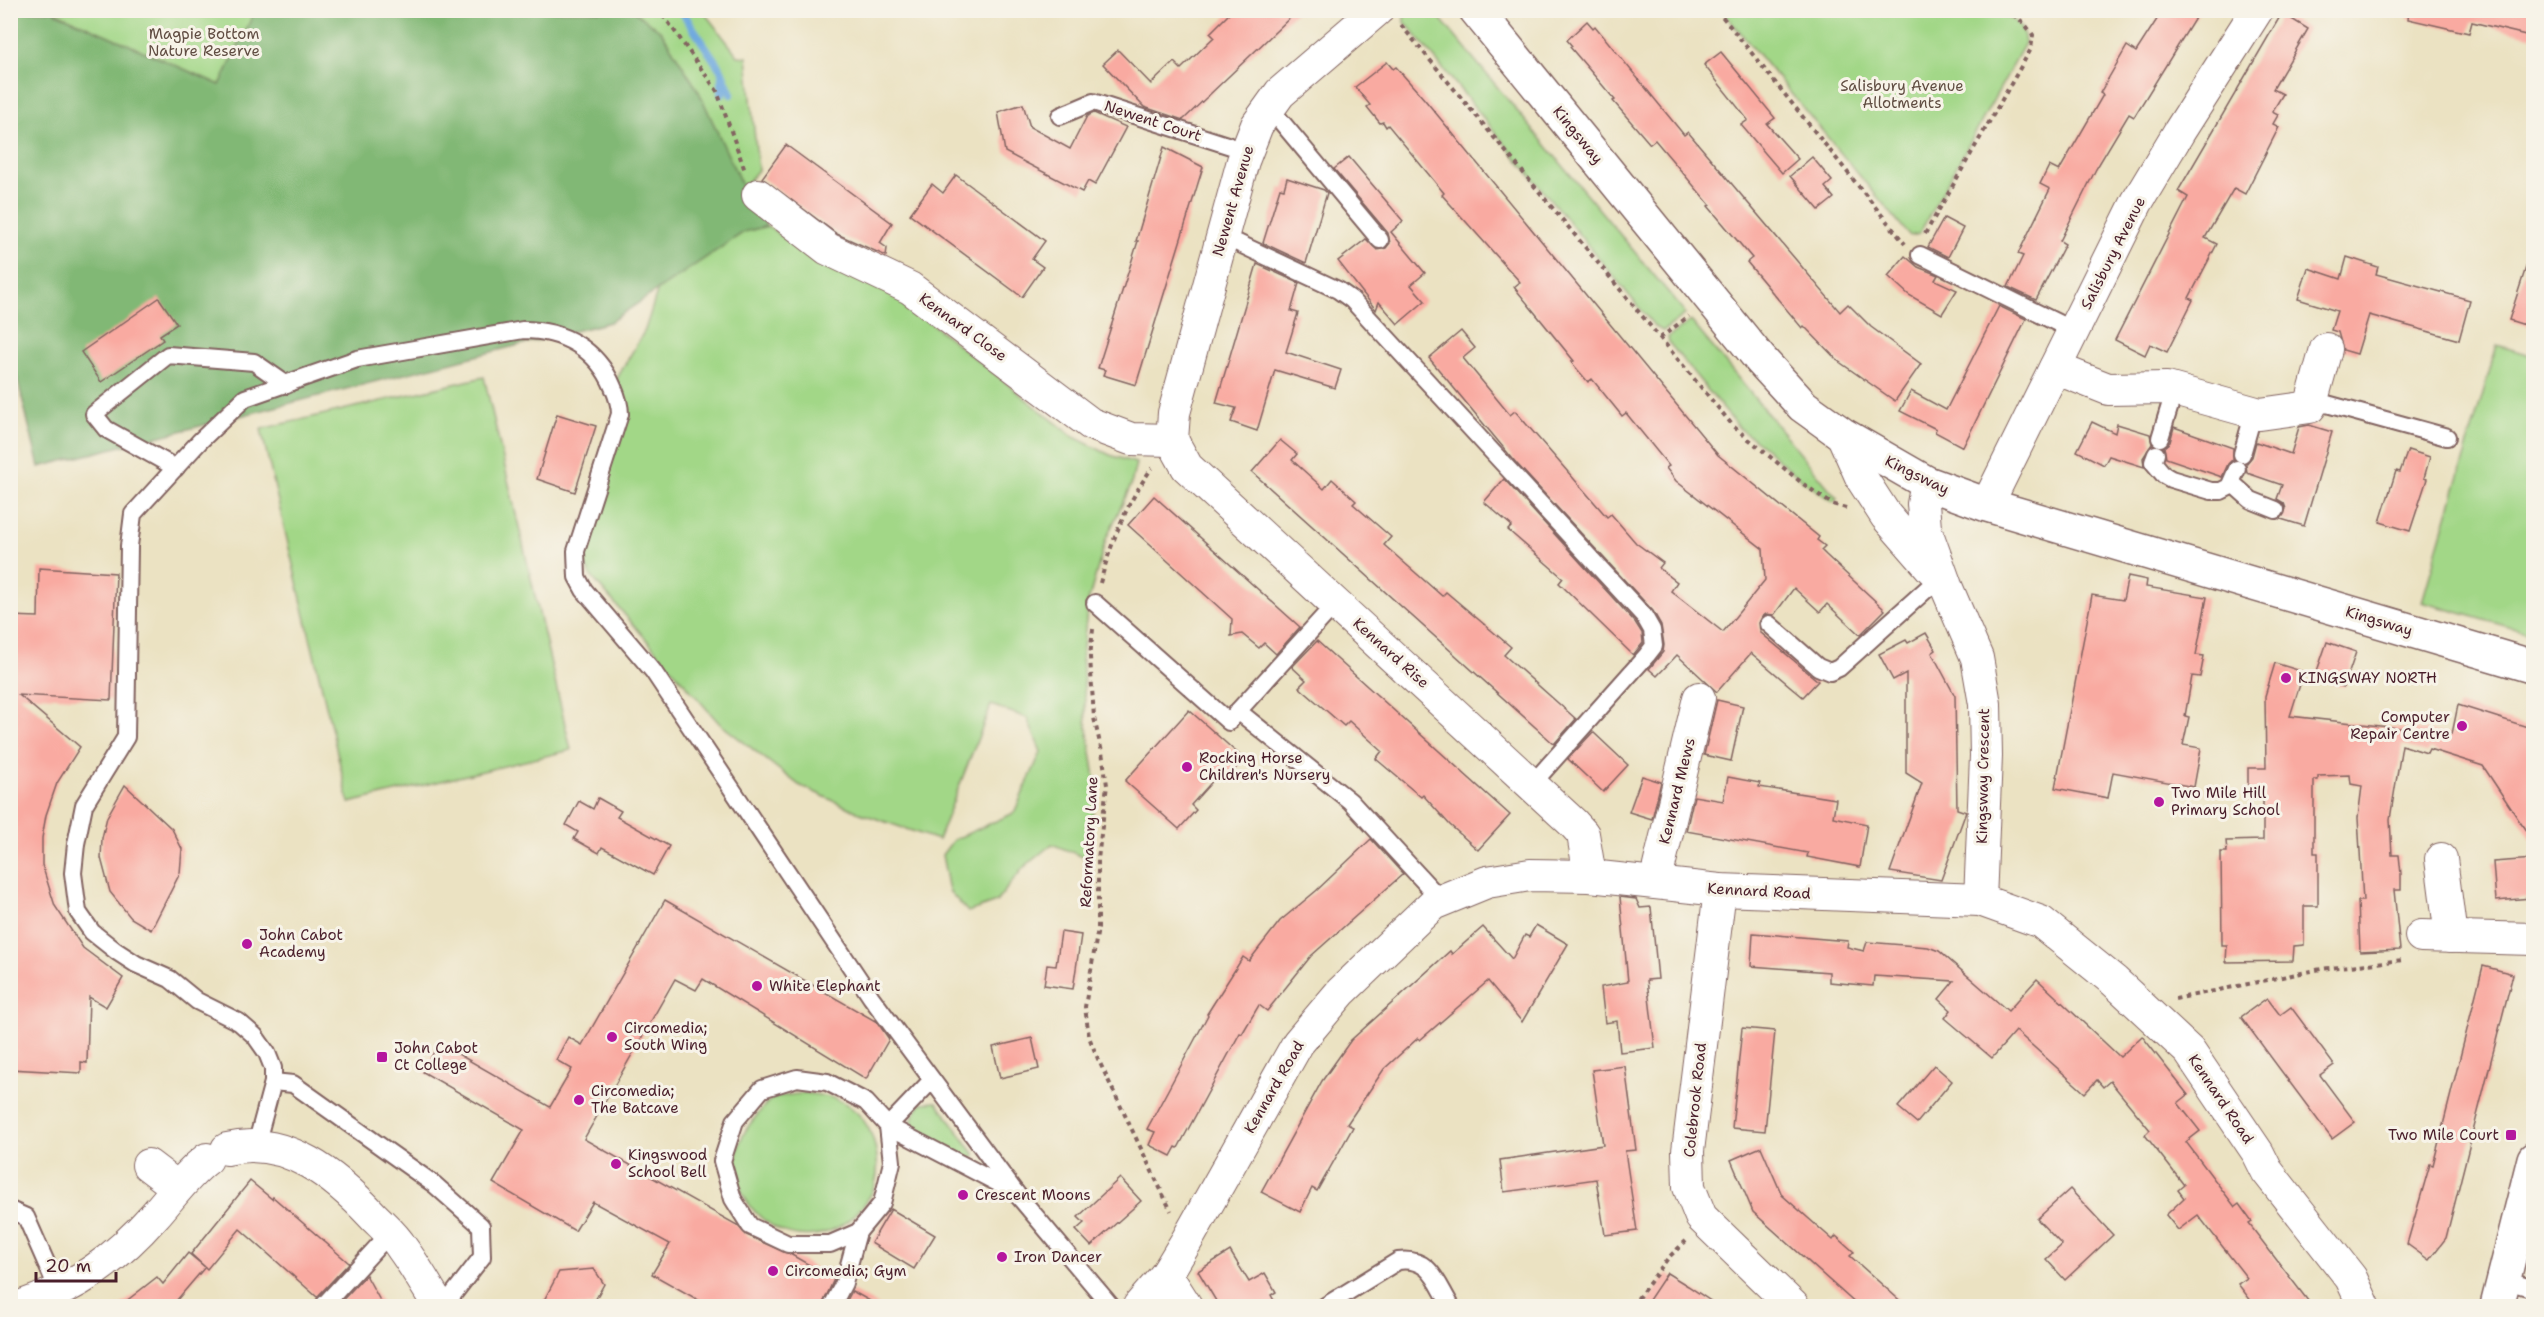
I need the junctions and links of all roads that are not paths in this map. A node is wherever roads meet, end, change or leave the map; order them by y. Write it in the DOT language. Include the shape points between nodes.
graph roads {
  1 [pos="1476,10"];
  2 [pos="2257,10"];
  3 [pos="1387,15"];
  4 [pos="1269,107"];
  5 [pos="1060,116"];
  6 [pos="1246,151"];
  7 [pos="758,195"];
  8 [pos="1223,236"];
  9 [pos="1380,240"];
  10 [pos="1920,255"];
  11 [pos="2074,331"];
  12 [pos="2326,349"];
  13 [pos="2055,368"];
  14 [pos="287,385"];
  15 [pos="2175,389"];
  16 [pos="2310,407"];
  17 [pos="2254,412"];
  18 [pos="1842,434"];
  19 [pos="2447,437"];
  20 [pos="1172,440"];
  21 [pos="176,468"];
  22 [pos="2237,468"];
  23 [pos="1927,483"];
  24 [pos="1987,505"];
  25 [pos="2276,510"];
  26 [pos="1942,582"];
  27 [pos="1095,603"];
  28 [pos="1336,603"];
  29 [pos="1769,624"];
  30 [pos="2534,667"];
  31 [pos="1699,698"];
  32 [pos="1238,711"];
  33 [pos="1533,783"];
  34 [pos="2441,859"];
  35 [pos="1590,876"];
  36 [pos="1655,883"];
  37 [pos="1720,890"];
  38 [pos="1441,900"];
  39 [pos="1980,900"];
  40 [pos="2534,939"];
  41 [pos="932,1080"];
  42 [pos="273,1082"];
  43 [pos="888,1126"];
  44 [pos="263,1147"];
  45 [pos="2534,1159"];
  46 [pos="148,1165"];
  47 [pos="177,1187"];
  48 [pos="1015,1192"];
  49 [pos="2528,1205"];
  50 [pos="10,1210"];
  51 [pos="858,1232"];
  52 [pos="390,1233"];
  53 [pos="1166,1275"];
  54 [pos="59,1292"];
  55 [pos="2511,1292"];
  56 [pos="22,1306"];
  57 [pos="323,1306"];
  58 [pos="441,1306"];
  59 [pos="832,1306"];
  60 [pos="1111,1306"];
  61 [pos="1139,1306"];
  62 [pos="1186,1306"];
  63 [pos="1325,1306"];
  64 [pos="1451,1306"];
  65 [pos="1794,1306"];
  66 [pos="2364,1306"];
  1 -- 18 [label="street, Kingsway" via="1760,359 1803,406"];
  2 -- 11 [label="street, Salisbury Avenue" via="2137,202"];
  3 -- 4 [label="street, Newent Avenue" via="1280,93"];
  4 -- 6 [label="street, Newent Avenue"];
  4 -- 9 [label="lane"];
  5 -- 6 [label="lane, Newent Court" via="1093,102"];
  6 -- 8 [label="street, Newent Avenue"];
  7 -- 20 [label="street, Kennard Close" via="828,249 910,288 1091,424 1131,439"];
  8 -- 20 [label="street, Newent Avenue" via="1174,413"];
  8 -- 33 [label="lane" via="1352,300 1644,616 1652,630 1654,646"];
  10 -- 11 [label="lane"];
  11 -- 13 [label="street, Salisbury Avenue"];
  12 -- 16 [label="street"];
  13 -- 15 [label="street" via="2108,389"];
  13 -- 24 [label="street, Salisbury Avenue"];
  14 -- 21 [label="lane" via="245,398"];
  14 -- 21 [label="lane" via="254,362 168,356 94,414 106,429"];
  14 -- 41 [label="lane" via="357,359 523,330 554,333 590,353 610,380 620,414 576,551 577,577 653,671 871,998"];
  15 -- 17 [label="street"];
  15 -- 22 [label="lane" via="2153,462 2171,479 2211,491 2221,491"];
  16 -- 17 [label="street"];
  16 -- 19 [label="lane" via="2327,405"];
  17 -- 22 [label="lane"];
  18 -- 23 [label="street, Kingsway"];
  18 -- 26 [label="street, Kingsway Crescent" via="1862,479 1886,516"];
  20 -- 28 [label="street, Kennard Rise" via="1187,467"];
  21 -- 42 [label="lane" via="133,514 126,737 84,805 76,843 75,894 78,912 93,932 116,951 170,979 197,1001 239,1022 255,1036 273,1068"];
  22 -- 25 [label="lane" via="2251,500"];
  23 -- 24 [label="street, Kingsway"];
  23 -- 26 [label="street, Kingsway Crescent" via="1923,504 1925,528"];
  24 -- 30 [label="street, Kingsway"];
  26 -- 29 [label="lane" via="1830,672 1818,667"];
  26 -- 39 [label="street, Kingsway Crescent" via="1977,658 1985,704"];
  27 -- 32 [label="lane" via="1229,722"];
  28 -- 32 [label="lane"];
  28 -- 33 [label="street, Kennard Rise"];
  31 -- 36 [label="street, Kennard Mews"];
  32 -- 38 [label="lane" via="1350,801"];
  33 -- 35 [label="street, Kennard Rise" via="1583,834"];
  34 -- 40 [label="street" via="2429,944"];
  35 -- 36 [label="street, Kennard Road"];
  35 -- 38 [label="street, Kennard Road" via="1530,875 1487,882"];
  36 -- 37 [label="street, Kennard Road"];
  37 -- 39 [label="street, Kennard Road"];
  37 -- 65 [label="street, Colebrook Road" via="1688,1151 1689,1187 1701,1217"];
  38 -- 53 [label="street, Kennard Road" via="1432,904 1341,992 1298,1043"];
  39 -- 66 [label="street, Kennard Road" via="2041,922 2114,981 2189,1051 2267,1171 2351,1278"];
  41 -- 43 [label="lane"];
  41 -- 48 [label="lane"];
  42 -- 44 [label="lane" via="258,1134"];
  42 -- 58 [label="lane" via="301,1089 435,1185 481,1226 482,1257"];
  43 -- 48 [label="lane"];
  43 -- 51 [label="lane" via="892,1162 882,1203"];
  43 -- 51 [label="lane" via="867,1102 827,1082 796,1078 762,1089 735,1121 722,1161 733,1199 750,1226 788,1244 830,1244"];
  44 -- 47 [label="street" via="243,1145 217,1154 190,1172"];
  44 -- 52 [label="street" via="310,1162 350,1190"];
  45 -- 49 [label="street"];
  46 -- 47 [label="street"];
  47 -- 54 [label="street" via="122,1251"];
  48 -- 60 [label="lane"];
  49 -- 55 [label="street"];
  50 -- 54 [label="lane" via="26,1217"];
  51 -- 59 [label="lane" via="844,1282"];
  52 -- 57 [label="lane"];
  52 -- 58 [label="street"];
  53 -- 61 [label="street, Kennard Road"];
  53 -- 62 [label="street"];
  54 -- 56 [label="street"];
  63 -- 64 [label="lane" via="1398,1261 1410,1259 1425,1265"];
}
